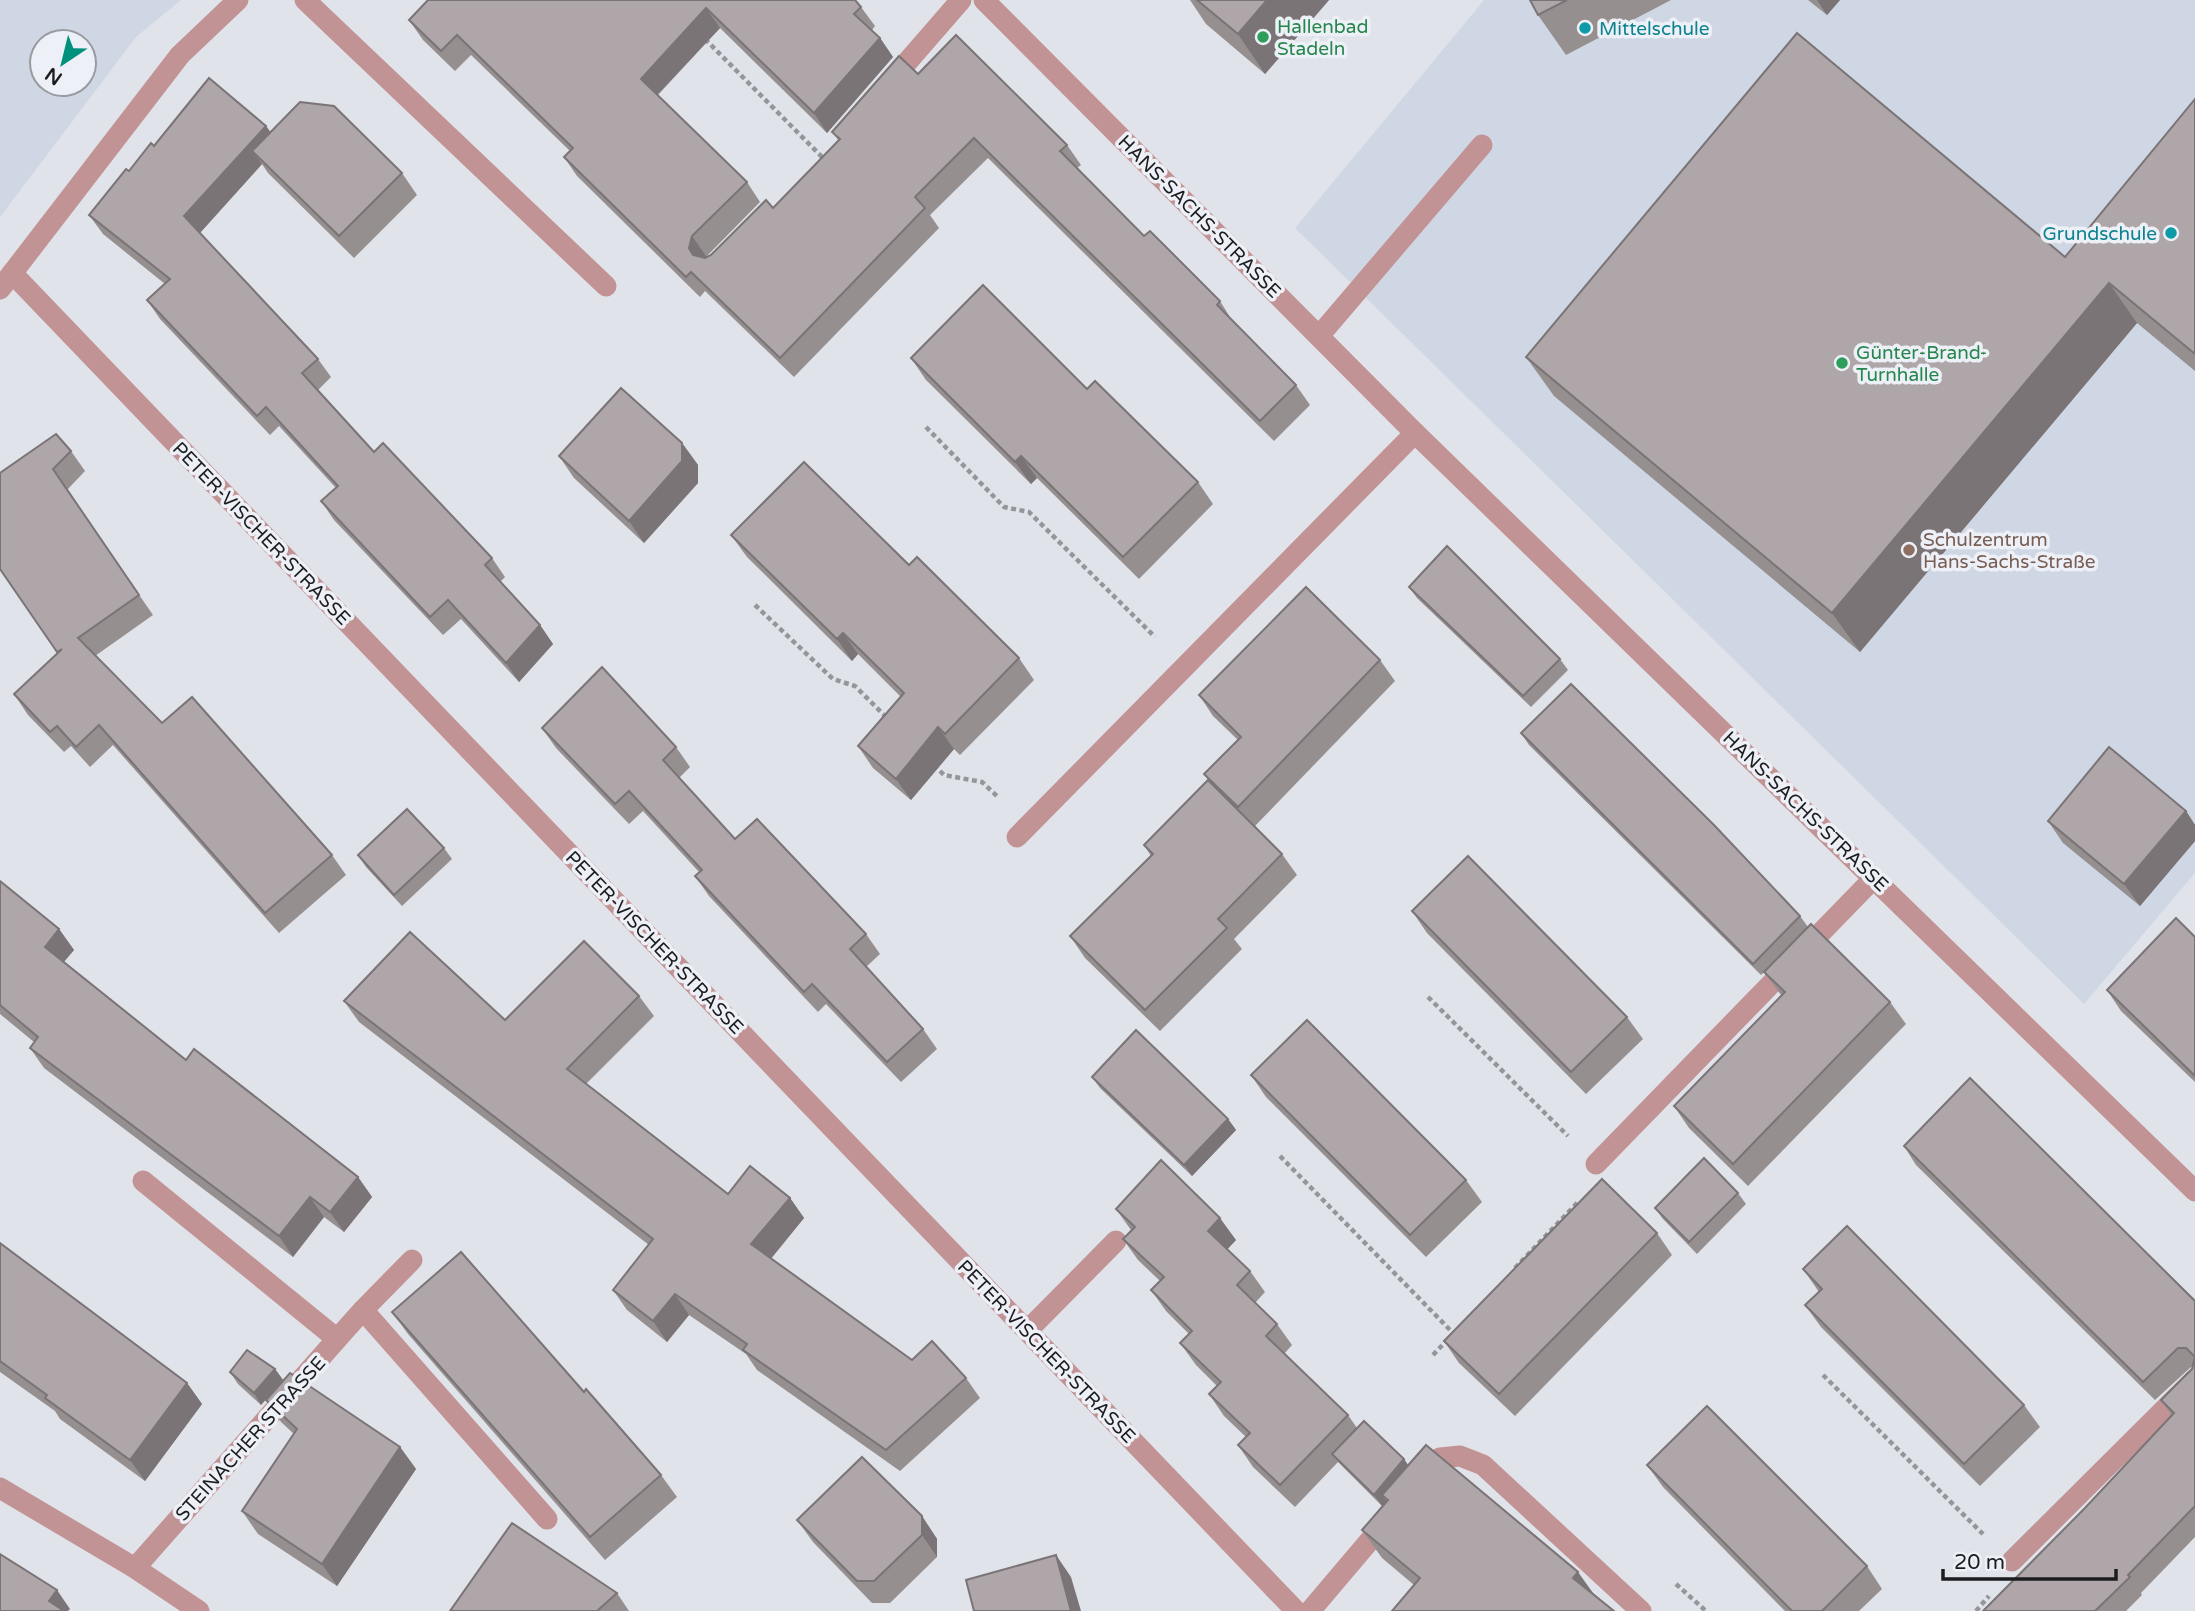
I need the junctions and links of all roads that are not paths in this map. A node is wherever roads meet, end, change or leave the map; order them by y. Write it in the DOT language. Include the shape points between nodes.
graph roads {
  1 [pos="238,0"];
  2 [pos="305,0"];
  3 [pos="961,0"];
  4 [pos="984,0"];
  5 [pos="875,99"];
  6 [pos="1482,145"];
  7 [pos="6,281"];
  8 [pos="607,286"];
  9 [pos="1319,336"];
  10 [pos="1415,433"];
  11 [pos="1022,831"];
  12 [pos="1874,878"];
  13 [pos="1596,1164"];
  14 [pos="143,1181"];
  15 [pos="2195,1191"];
  16 [pos="1116,1241"];
  17 [pos="412,1260"];
  18 [pos="363,1310"];
  19 [pos="1028,1330"];
  20 [pos="337,1339"];
  21 [pos="2195,1379"];
  22 [pos="0,1488"];
  23 [pos="547,1519"];
  24 [pos="2012,1561"];
  25 [pos="135,1568"];
  26 [pos="199,1611"];
  27 [pos="1296,1611"];
  28 [pos="1310,1611"];
  29 [pos="1641,1611"];
  1 -- 7 [label="street" via="180,55"];
  2 -- 8 [label="street"];
  3 -- 5 [label="street"];
  4 -- 9 [label="street, HANS-SACHS-STRASSE"];
  6 -- 9 [label="street"];
  7 -- 19 [label="street, PETER-VISCHER-STRASSE"];
  9 -- 10 [label="street, HANS-SACHS-STRASSE"];
  10 -- 11 [label="street"];
  10 -- 12 [label="street, HANS-SACHS-STRASSE"];
  12 -- 13 [label="street"];
  12 -- 15 [label="street, HANS-SACHS-STRASSE"];
  14 -- 20 [label="street, STEINACHER STRASSE"];
  16 -- 19 [label="street"];
  17 -- 18 [label="street"];
  18 -- 20 [label="street"];
  18 -- 23 [label="street"];
  19 -- 27 [label="street, PETER-VISCHER-STRASSE"];
  20 -- 25 [label="street, STEINACHER STRASSE"];
  21 -- 24 [label="street"];
  22 -- 25 [label="street"];
  25 -- 26 [label="street"];
  28 -- 29 [label="street" via="1440,1458 1460,1456 1483,1465"];
}
